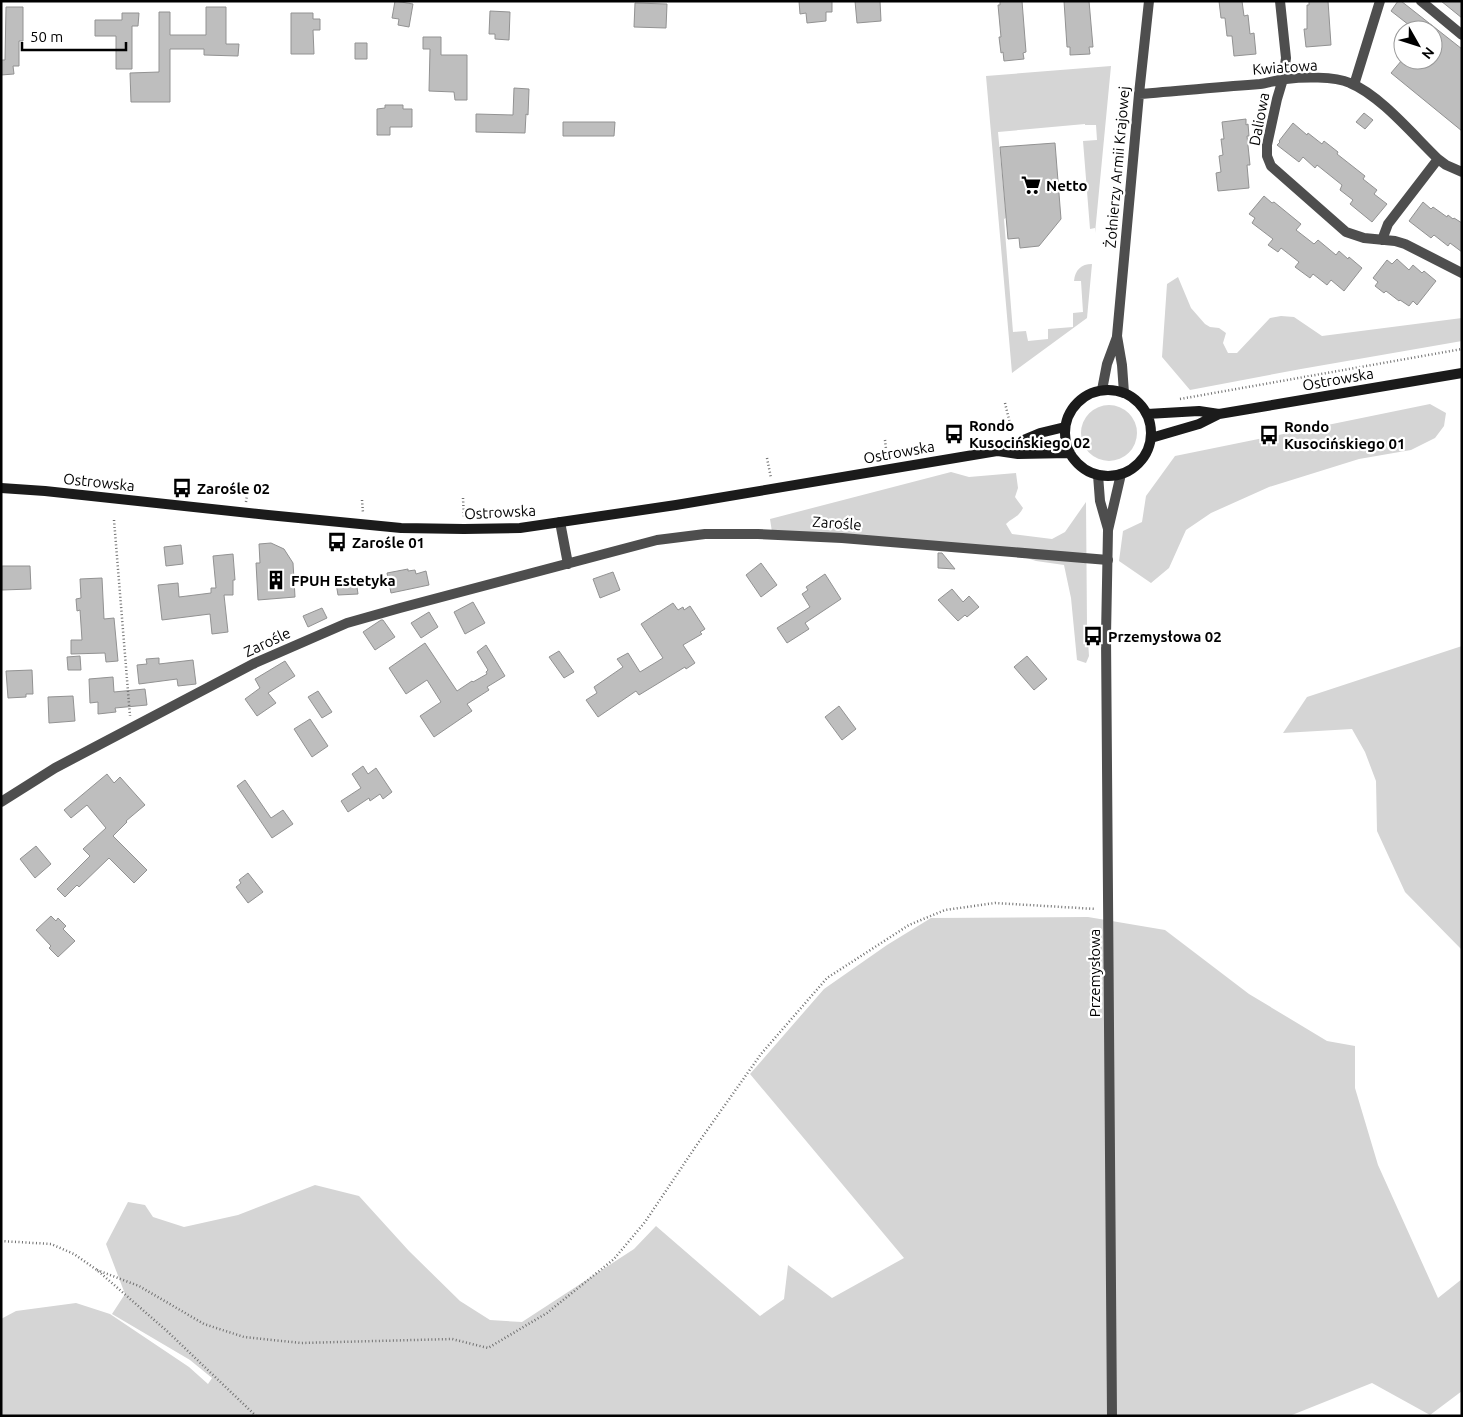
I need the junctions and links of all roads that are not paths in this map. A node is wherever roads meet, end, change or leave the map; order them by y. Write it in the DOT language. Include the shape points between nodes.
graph roads {
  1 [pos="1149,1"];
  2 [pos="1280,1"];
  3 [pos="1380,1"];
  4 [pos="1421,1"];
  5 [pos="1462,35"];
  6 [pos="1283,79"];
  7 [pos="1354,85"];
  8 [pos="1138,94"];
  9 [pos="1438,159"];
  10 [pos="1462,172"];
  11 [pos="1382,240"];
  12 [pos="1462,272"];
  13 [pos="1117,336"];
  14 [pos="1462,373"];
  15 [pos="1102,390"];
  16 [pos="1124,393"];
  17 [pos="1147,414"];
  18 [pos="1219,414"];
  19 [pos="1065,427"];
  20 [pos="1151,438"];
  21 [pos="996,451"];
  22 [pos="1070,453"];
  23 [pos="1121,474"];
  24 [pos="1098,475"];
  25 [pos="1,488"];
  26 [pos="560,522"];
  27 [pos="1108,530"];
  28 [pos="1108,560"];
  29 [pos="568,564"];
  30 [pos="1,802"];
  31 [pos="1112,1416"];
  1 -- 8 [label="street, Żołnierzy Armii Krajowej"];
  2 -- 6 [label="street, Daliowa" via="1286,58"];
  3 -- 7 [label="street"];
  4 -- 5 [label="street"];
  6 -- 7 [label="street, Kwiatowa" via="1339,80"];
  6 -- 8 [label="street, Kwiatowa" via="1263,84"];
  6 -- 11 [label="street, Daliowa" via="1267,144 1271,166 1346,232"];
  7 -- 9 [label="street, Kwiatowa" via="1381,104"];
  8 -- 13 [label="street, Żołnierzy Armii Krajowej"];
  9 -- 10 [label="street, Kwiatowa"];
  9 -- 11 [label="street" via="1388,224"];
  11 -- 12 [label="street, Daliowa" via="1405,244"];
  13 -- 15 [label="street, Żołnierzy Armii Krajowej"];
  13 -- 16 [label="street, Żołnierzy Armii Krajowej"];
  14 -- 18 [label="main road, Ostrowska"];
  15 -- 16 [label="main road"];
  15 -- 19 [label="main road" via="1078,402"];
  16 -- 17 [label="main road" via="1134,398"];
  17 -- 18 [label="main road, Ostrowska" via="1199,411"];
  17 -- 20 [label="main road"];
  18 -- 20 [label="main road, Ostrowska" via="1199,424"];
  19 -- 21 [label="main road, Ostrowska"];
  19 -- 22 [label="main road"];
  20 -- 23 [label="main road" via="1146,454"];
  21 -- 22 [label="main road, Ostrowska"];
  21 -- 26 [label="main road, Ostrowska"];
  22 -- 24 [label="main road" via="1081,467"];
  23 -- 24 [label="main road"];
  23 -- 27 [label="street, Przemysłowa"];
  24 -- 27 [label="street, Przemysłowa" via="1100,501"];
  25 -- 26 [label="main road, Ostrowska" via="401,528 520,528"];
  26 -- 29 [label="street"];
  27 -- 28 [label="street, Przemysłowa"];
  28 -- 29 [label="street, Zarośle" via="842,538 705,534 657,540"];
  28 -- 31 [label="street, Przemysłowa"];
  29 -- 30 [label="street, Zarośle" via="347,624 255,663 55,768"];
}
